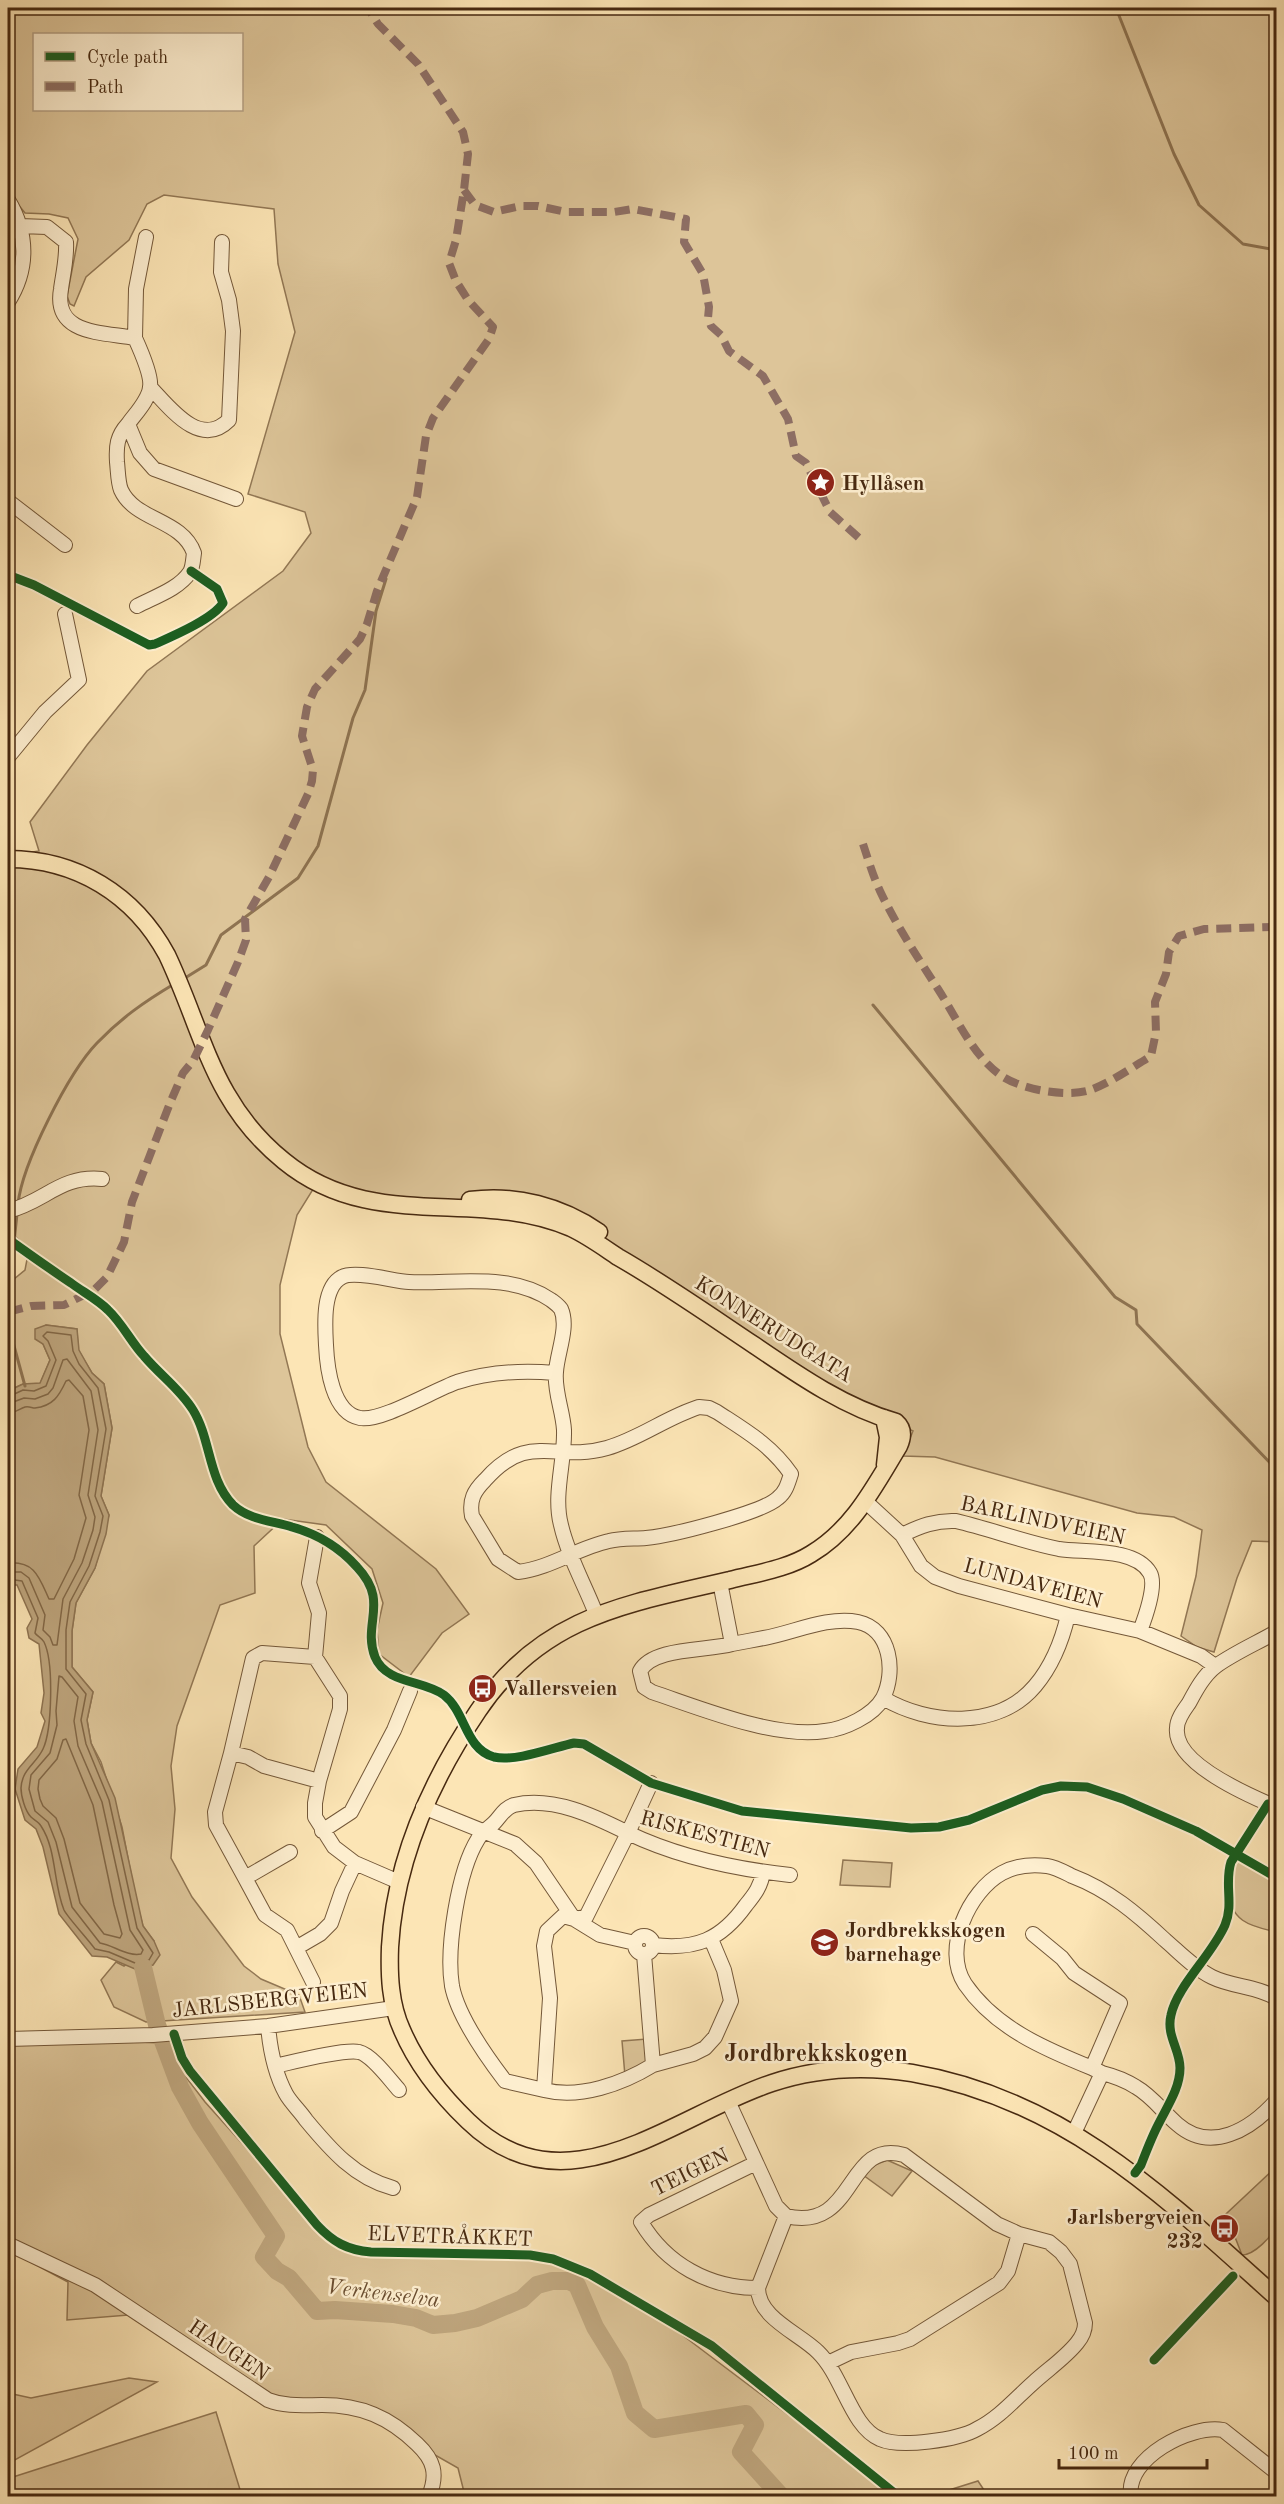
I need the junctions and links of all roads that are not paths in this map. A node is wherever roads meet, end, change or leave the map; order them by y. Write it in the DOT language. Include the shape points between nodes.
graph roads {
  1 [pos="8,200"];
  2 [pos="20,226"];
  3 [pos="146,237"];
  4 [pos="222,242"];
  5 [pos="8,302"];
  6 [pos="135,338"];
  7 [pos="150,387"];
  8 [pos="128,424"];
  9 [pos="236,499"];
  10 [pos="8,501"];
  11 [pos="65,545"];
  12 [pos="137,606"];
  13 [pos="65,614"];
  14 [pos="8,757"];
  15 [pos="8,859"];
  16 [pos="102,1179"];
  17 [pos="8,1211"];
  18 [pos="555,1373"];
  19 [pos="563,1452"];
  20 [pos="866,1502"];
  21 [pos="902,1535"];
  22 [pos="317,1537"];
  23 [pos="572,1555"];
  24 [pos="720,1582"];
  25 [pos="596,1614"];
  26 [pos="1068,1616"];
  27 [pos="1140,1631"];
  28 [pos="1276,1632"];
  29 [pos="732,1644"];
  30 [pos="315,1657"];
  31 [pos="1215,1666"];
  32 [pos="410,1691"];
  33 [pos="883,1698"];
  34 [pos="231,1753"];
  35 [pos="319,1781"];
  36 [pos="651,1783"];
  37 [pos="423,1807"];
  38 [pos="1276,1807"];
  39 [pos="322,1831"];
  40 [pos="484,1831"];
  41 [pos="628,1833"];
  42 [pos="290,1852"];
  43 [pos="355,1863"];
  44 [pos="764,1872"];
  45 [pos="790,1875"];
  46 [pos="245,1878"];
  47 [pos="399,1882"];
  48 [pos="574,1919"];
  49 [pos="1033,1934"];
  50 [pos="711,1939"];
  51 [pos="296,1948"];
  52 [pos="649,1950"];
  53 [pos="313,1983"];
  54 [pos="1276,1998"];
  55 [pos="394,2008"];
  56 [pos="268,2026"];
  57 [pos="8,2039"];
  58 [pos="653,2065"];
  59 [pos="276,2066"];
  60 [pos="1097,2071"];
  61 [pos="399,2090"];
  62 [pos="544,2090"];
  63 [pos="728,2101"];
  64 [pos="1276,2101"];
  65 [pos="1074,2133"];
  66 [pos="756,2163"];
  67 [pos="393,2188"];
  68 [pos="786,2216"];
  69 [pos="1018,2234"];
  70 [pos="8,2244"];
  71 [pos="758,2288"];
  72 [pos="1276,2297"];
  73 [pos="828,2363"];
  74 [pos="1276,2472"];
  75 [pos="429,2496"];
  76 [pos="1131,2496"];
  1 -- 2 [label="street"];
  2 -- 5 [label="street" via="24,259"];
  2 -- 6 [label="street" via="47,227 66,242 59,301 69,322 79,328"];
  3 -- 6 [label="street" via="135,299"];
  4 -- 7 [label="street" via="221,272 233,331 229,420 220,429 195,428"];
  6 -- 7 [label="street"];
  7 -- 8 [label="street"];
  8 -- 9 [label="street" via="140,453 154,469"];
  8 -- 12 [label="street" via="119,434 121,490 130,503 184,536 194,553 186,577"];
  10 -- 11 [label="street"];
  13 -- 14 [label="street" via="79,680 45,712"];
  15 -- 20 [label="main road, KONNERUDGATA" via="58,865 102,884 150,928 172,967 224,1092 269,1149 300,1173 351,1196 385,1204 516,1212 585,1235 806,1380 884,1418 888,1437 884,1469"];
  16 -- 17 [label="street" via="69,1182"];
  18 -- 18 [label="street" via="526,1370 483,1376 438,1389 375,1417 359,1418 342,1407 330,1378 326,1322 330,1293 341,1277 351,1275 412,1282 490,1281 533,1290 558,1305 562,1312"];
  18 -- 19 [label="street" via="563,1417"];
  19 -- 23 [label="street" via="561,1524"];
  19 -- 23 [label="street" via="538,1450 512,1457 478,1487 470,1508 491,1549 510,1569 535,1570"];
  19 -- 23 [label="street" via="588,1453 610,1448 699,1407 709,1408 768,1447 791,1474 785,1491 766,1506 664,1534 609,1541"];
  20 -- 21 [label="street, LUNDAVEIEN"];
  20 -- 24 [label="main road" via="834,1538 813,1554 778,1568"];
  21 -- 26 [label="street, LUNDAVEIEN" via="921,1566 935,1577"];
  21 -- 27 [label="street, BARLINDVEIEN" via="927,1524 956,1521 1060,1549 1095,1550 1143,1564 1151,1574 1152,1586"];
  22 -- 30 [label="street" via="309,1583 319,1613"];
  23 -- 25 [label="street"];
  24 -- 25 [label="main road"];
  24 -- 29 [label="street"];
  25 -- 37 [label="main road" via="542,1645 500,1682 464,1733"];
  26 -- 27 [label="street, LUNDAVEIEN"];
  26 -- 33 [label="street" via="1049,1667 1035,1686 1009,1707 984,1716 952,1719 915,1712"];
  27 -- 31 [label="street, LUNDAVEIEN" via="1202,1656"];
  28 -- 31 [label="street"];
  29 -- 33 [label="street" via="838,1621 860,1622 880,1637 887,1648 890,1675"];
  29 -- 33 [label="street" via="650,1659 644,1663 640,1679 652,1692 710,1713 799,1733 843,1726 865,1715"];
  30 -- 34 [label="street" via="262,1653 253,1658"];
  30 -- 35 [label="street" via="340,1696 340,1709"];
  31 -- 38 [label="street" via="1179,1719 1178,1739 1196,1763"];
  32 -- 39 [label="street" via="351,1812"];
  34 -- 35 [label="street"];
  34 -- 46 [label="street" via="215,1812 216,1825"];
  35 -- 39 [label="street" via="315,1817"];
  36 -- 41 [label="street"];
  37 -- 40 [label="street"];
  37 -- 47 [label="main road"];
  39 -- 43 [label="street" via="334,1847"];
  40 -- 41 [label="street" via="508,1808 541,1804 584,1813"];
  40 -- 48 [label="street" via="524,1851"];
  40 -- 62 [label="street" via="458,1898 451,1954 452,1985 466,2021 505,2081"];
  41 -- 44 [label="street, RISKESTIEN" via="689,1856"];
  41 -- 48 [label="street, RISKESTIEN" via="586,1917"];
  42 -- 46 [label="street"];
  43 -- 47 [label="street"];
  43 -- 51 [label="street" via="331,1923"];
  44 -- 45 [label="street, RISKESTIEN"];
  44 -- 50 [label="street" via="761,1887 741,1913"];
  46 -- 51 [label="street" via="265,1916 287,1930"];
  47 -- 55 [label="main road" via="390,1962"];
  48 -- 52 [label="street" via="600,1935 635,1943 644,1936 651,1939"];
  48 -- 62 [label="street, RISKESTIEN" via="558,1918 547,1931 544,1946 550,1998"];
  49 -- 60 [label="street" via="1074,1973 1120,2003"];
  50 -- 52 [label="street"];
  50 -- 58 [label="street" via="731,2001 716,2037 693,2054"];
  51 -- 53 [label="street"];
  52 -- 58 [label="street"];
  54 -- 60 [label="street" via="1266,1991 1212,1977 1113,1896 1088,1881 1048,1866 1016,1867 1002,1873 976,1896 963,1925 957,1956 964,1982 1017,2033"];
  55 -- 56 [label="street, JARLSBERGVEIEN"];
  55 -- 63 [label="main road, JARLSBERGVEIEN" via="418,2062 453,2106 484,2135 531,2157 564,2162 596,2158"];
  56 -- 57 [label="street, JARLSBERGVEIEN" via="153,2035"];
  56 -- 59 [label="street"];
  58 -- 62 [label="street" via="608,2086 563,2094"];
  59 -- 61 [label="street" via="359,2052 375,2063"];
  59 -- 67 [label="street" via="286,2095 323,2141 375,2183"];
  60 -- 64 [label="street" via="1137,2087 1181,2127 1207,2138 1230,2136 1245,2128"];
  60 -- 65 [label="street"];
  63 -- 65 [label="main road, JARLSBERGVEIEN" via="798,2076 833,2070 881,2069 964,2085 1009,2101"];
  63 -- 66 [label="street"];
  65 -- 72 [label="main road, JARLSBERGVEIEN" via="1135,2174"];
  66 -- 68 [label="street" via="776,2206"];
  66 -- 71 [label="street, TEIGEN" via="641,2222 661,2250 686,2268 734,2288"];
  68 -- 69 [label="street" via="811,2219 826,2214 870,2161 893,2152 904,2155 997,2224"];
  68 -- 71 [label="street"];
  69 -- 73 [label="street" via="1008,2271 982,2295 910,2339 851,2352"];
  69 -- 73 [label="street" via="1049,2242 1070,2264 1085,2329 1075,2346 997,2418 975,2431 915,2444 879,2439 858,2421"];
  70 -- 75 [label="street, HAUGEN" via="95,2285 268,2400 287,2405 349,2406 387,2420 429,2456 435,2475"];
  71 -- 73 [label="street" via="764,2309"];
  74 -- 76 [label="street" via="1223,2430 1212,2428 1197,2431 1151,2454 1132,2477"];
}
